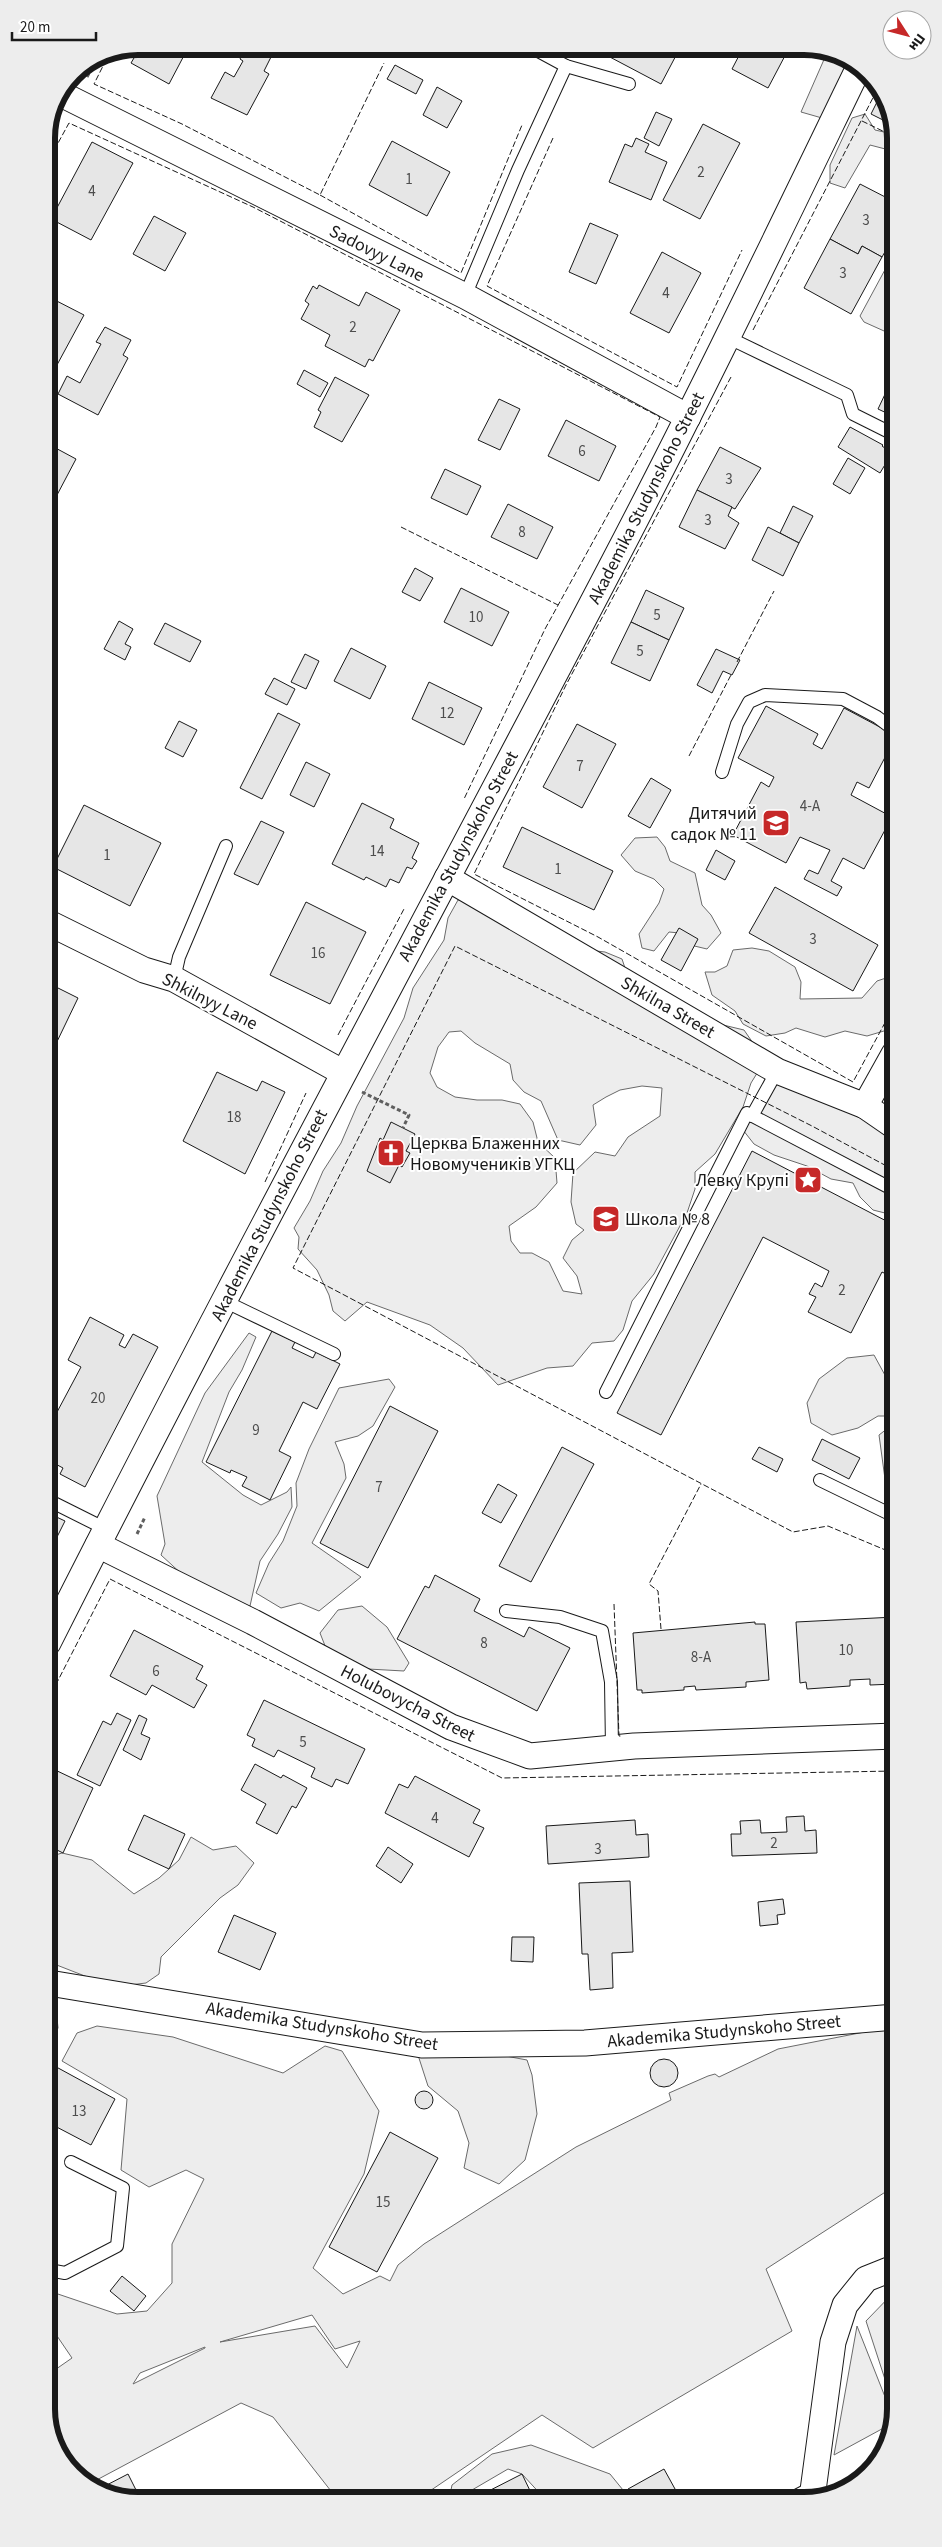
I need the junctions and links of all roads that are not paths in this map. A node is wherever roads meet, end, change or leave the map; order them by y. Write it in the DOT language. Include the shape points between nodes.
graph roads {
  1 [pos="546,55"];
  2 [pos="566,66"];
  3 [pos="856,74"];
  4 [pos="629,84"];
  5 [pos="67,97"];
  6 [pos="465,296"];
  7 [pos="727,337"];
  8 [pos="688,417"];
  9 [pos="887,431"];
  10 [pos="887,724"];
  11 [pos="722,772"];
  12 [pos="226,846"];
  13 [pos="447,878"];
  14 [pos="55,926"];
  15 [pos="174,979"];
  16 [pos="887,1067"];
  17 [pos="777,1071"];
  18 [pos="342,1072"];
  19 [pos="865,1106"];
  20 [pos="752,1116"];
  21 [pos="887,1121"];
  22 [pos="887,1186"];
  23 [pos="224,1300"];
  24 [pos="334,1354"];
  25 [pos="606,1392"];
  26 [pos="820,1480"];
  27 [pos="55,1505"];
  28 [pos="887,1513"];
  29 [pos="102,1537"];
  30 [pos="506,1611"];
  31 [pos="55,1630"];
  32 [pos="887,1736"];
  33 [pos="612,1748"];
  34 [pos="55,1984"];
  35 [pos="887,2018"];
  36 [pos="71,2162"];
  37 [pos="55,2271"];
  38 [pos="887,2271"];
  39 [pos="806,2492"];
  1 -- 2 [label="lane"];
  2 -- 4 [label="lane"];
  2 -- 6 [label="lane"];
  3 -- 7 [label="street, Akademika Studynskoho Street"];
  5 -- 6 [label="street, Sadovyy Lane"];
  6 -- 8 [label="street, Sadovyy Lane"];
  7 -- 8 [label="street, Akademika Studynskoho Street"];
  7 -- 9 [label="lane" via="847,395 853,414"];
  8 -- 13 [label="street, Akademika Studynskoho Street"];
  10 -- 11 [label="lane" via="843,699 765,694 749,702 736,724"];
  12 -- 15 [label="lane" via="179,957"];
  13 -- 17 [label="street, Shkilna Street"];
  13 -- 18 [label="street, Akademika Studynskoho Street"];
  14 -- 15 [label="street, Shkilnyy Lane" via="144,970"];
  15 -- 18 [label="street, Shkilnyy Lane"];
  16 -- 19 [label="street"];
  17 -- 19 [label="street, Shkilna Street"];
  17 -- 20 [label="lane"];
  18 -- 23 [label="street, Akademika Studynskoho Street"];
  19 -- 21 [label="street, Shkilna Street"];
  20 -- 22 [label="lane"];
  20 -- 25 [label="lane" via="747,1113"];
  23 -- 24 [label="lane"];
  23 -- 29 [label="street, Akademika Studynskoho Street"];
  26 -- 28 [label="lane"];
  27 -- 29 [label="lane"];
  29 -- 31 [label="street, Akademika Studynskoho Street"];
  29 -- 33 [label="street, Holubovycha Street" via="253,1622 451,1727 492,1744 530,1756"];
  30 -- 33 [label="lane" via="560,1617 602,1632 611,1682"];
  32 -- 33 [label="street, Holubovycha Street"];
  34 -- 35 [label="street, Akademika Studynskoho Street" via="422,2045 585,2043"];
  36 -- 37 [label="lane" via="123,2188 117,2246 65,2273"];
  38 -- 39 [label="street" via="866,2280 845,2305 832,2342"];
}
